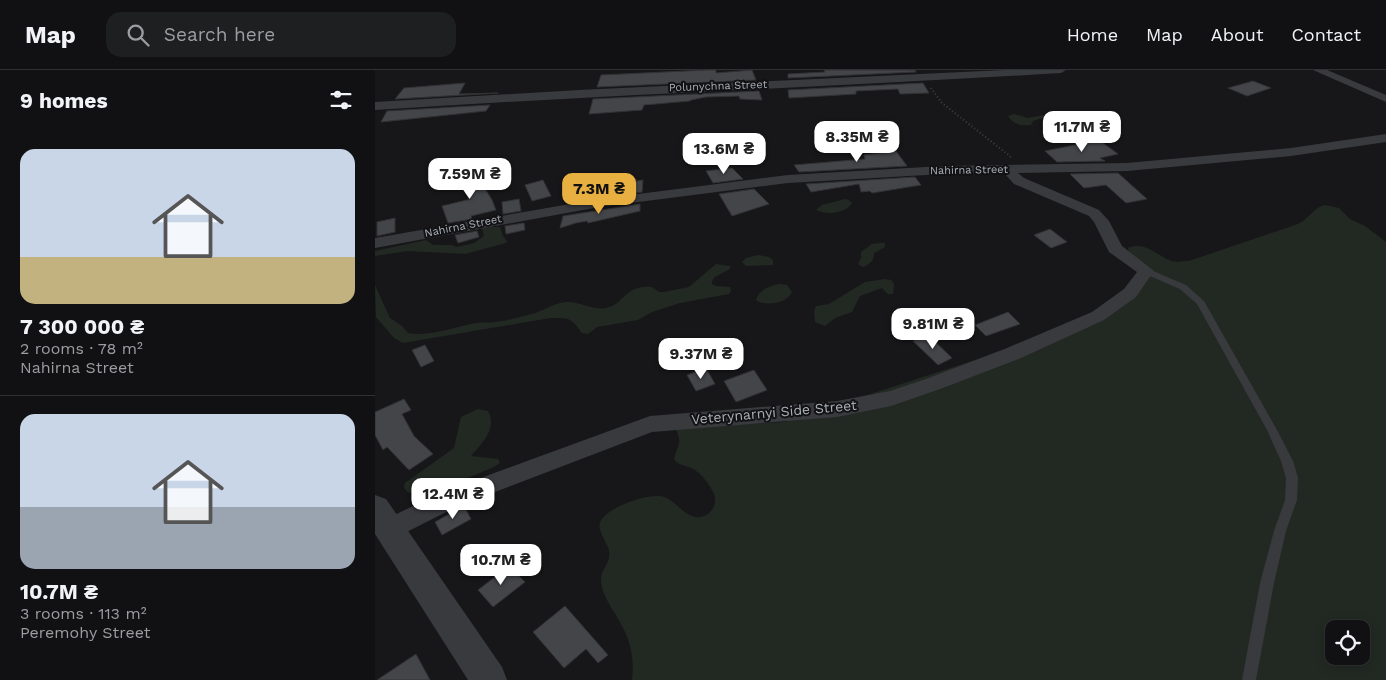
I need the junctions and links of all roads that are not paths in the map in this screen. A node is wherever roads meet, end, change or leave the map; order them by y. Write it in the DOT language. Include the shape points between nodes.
graph roads {
  1 [pos="1061,70"];
  2 [pos="1318,70"];
  3 [pos="1386,98"];
  4 [pos="375,106"];
  5 [pos="1386,138"];
  6 [pos="1016,169"];
  7 [pos="375,243"];
  8 [pos="1146,271"];
  9 [pos="382,519"];
  10 [pos="489,680"];
  11 [pos="1249,680"];
  1 -- 4 [label="street, Polunychna Street" via="589,92"];
  2 -- 3 [label="street"];
  5 -- 6 [label="street, Nahirna Street" via="1291,152 1127,167"];
  6 -- 7 [label="street, Nahirna Street" via="818,176 721,186 566,208"];
  6 -- 8 [label="street" via="1013,176 1019,181 1094,213 1115,249"];
  8 -- 9 [label="street, Veterynarnyi Side Street" via="1126,297 1098,316 1022,350 891,398 837,409 650,424 448,500"];
  8 -- 11 [label="lane" via="1185,287 1201,303 1268,422 1292,478 1291,500 1267,583"];
  9 -- 10 [label="street"];
}
